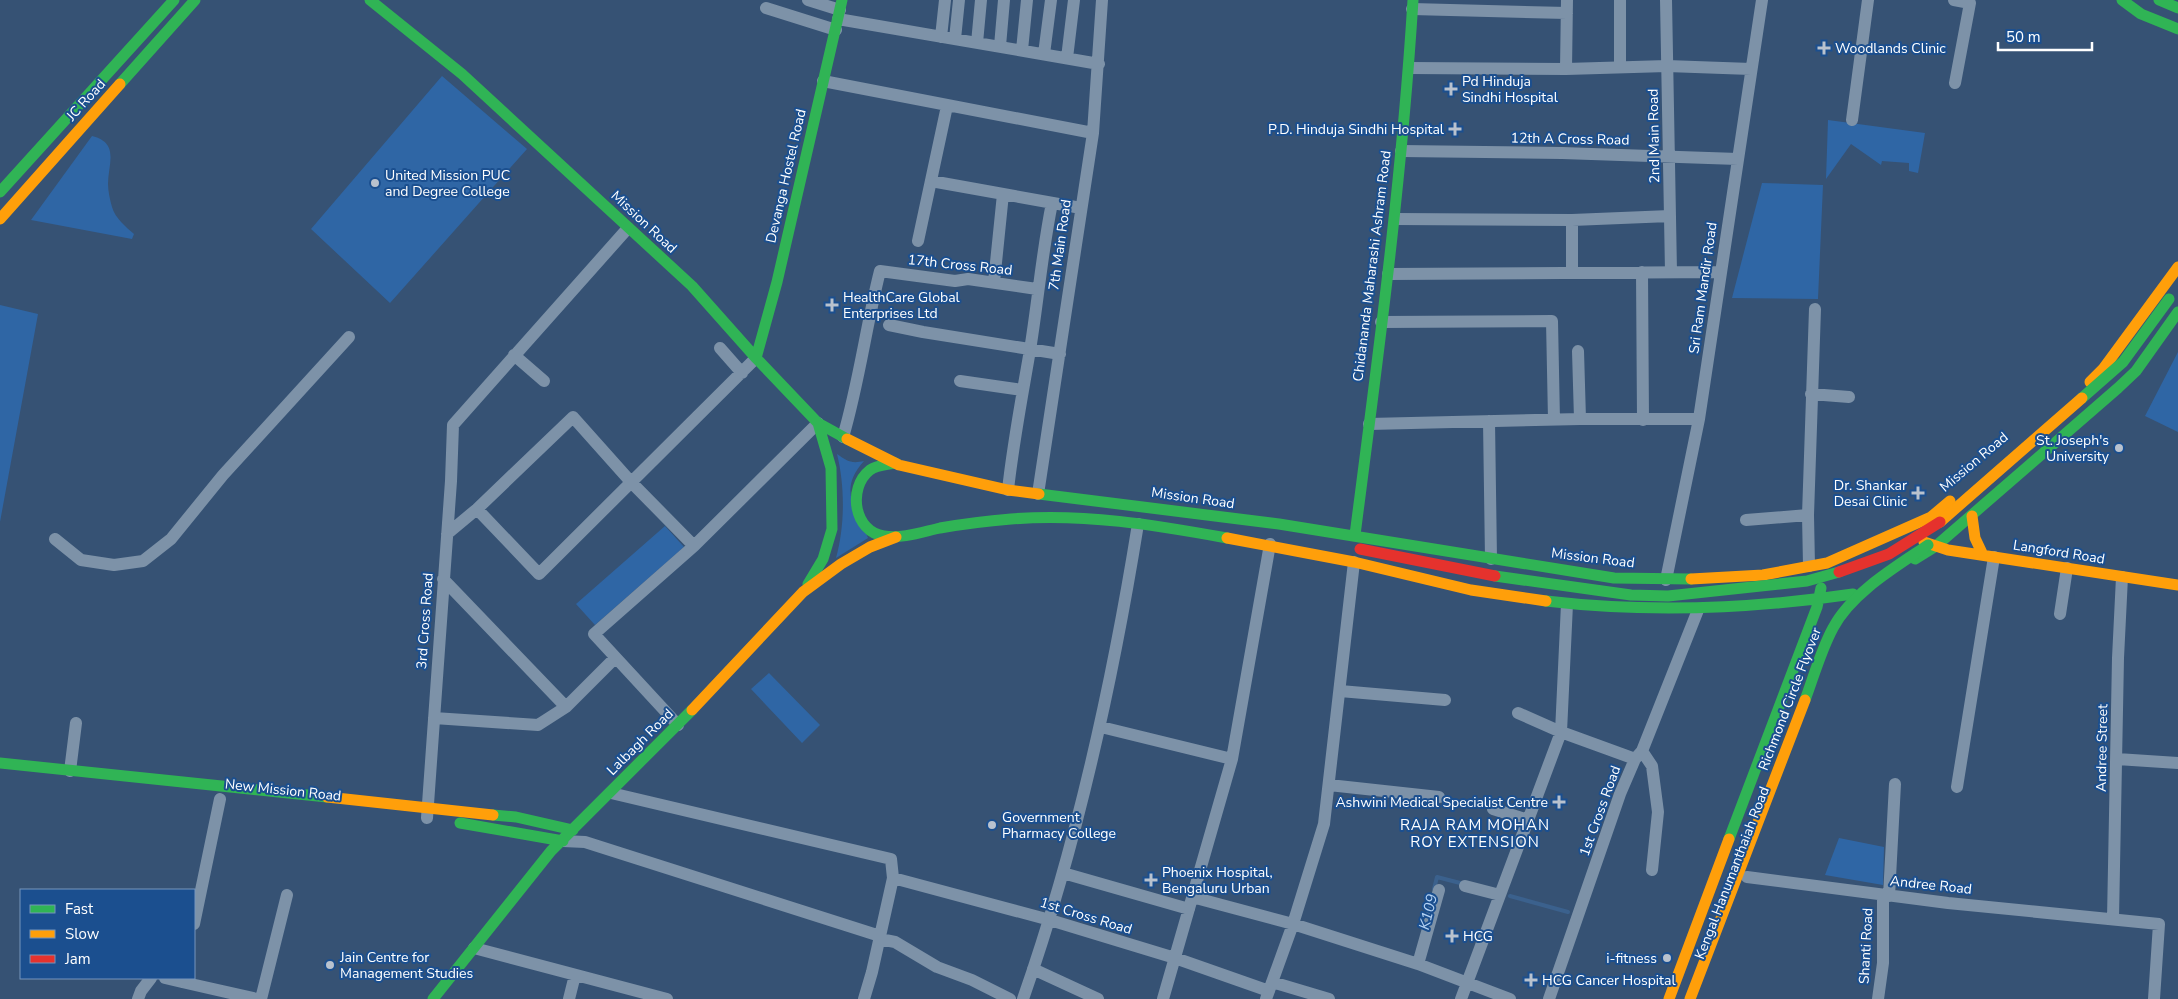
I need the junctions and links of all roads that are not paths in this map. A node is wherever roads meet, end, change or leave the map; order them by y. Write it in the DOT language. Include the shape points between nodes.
graph roads {
  1 [pos="174,0"];
  2 [pos="195,0"];
  3 [pos="370,0"];
  4 [pos="808,0"];
  5 [pos="945,0"];
  6 [pos="959,0"];
  7 [pos="981,0"];
  8 [pos="1004,0"];
  9 [pos="1027,0"];
  10 [pos="1051,0"];
  11 [pos="1074,0"];
  12 [pos="1102,0"];
  13 [pos="1620,0"];
  14 [pos="1666,0"];
  15 [pos="1762,0"];
  16 [pos="1868,0"];
  17 [pos="1954,0"];
  18 [pos="2122,0"];
  19 [pos="2159,0"];
  20 [pos="1413,4"];
  21 [pos="1567,6"];
  22 [pos="766,8"];
  23 [pos="2178,8"];
  24 [pos="839,15"];
  25 [pos="2178,29"];
  26 [pos="941,37"];
  27 [pos="955,39"];
  28 [pos="977,43"];
  29 [pos="1000,46"];
  30 [pos="1022,50"];
  31 [pos="1044,54"];
  32 [pos="1067,58"];
  33 [pos="1099,64"];
  34 [pos="1667,66"];
  35 [pos="1620,67"];
  36 [pos="1409,68"];
  37 [pos="1566,69"];
  38 [pos="1751,69"];
  39 [pos="823,82"];
  40 [pos="1955,83"];
  41 [pos="947,106"];
  42 [pos="1852,120"];
  43 [pos="1093,134"];
  44 [pos="1401,151"];
  45 [pos="1669,157"];
  46 [pos="1738,160"];
  47 [pos="930,181"];
  48 [pos="0,192"];
  49 [pos="1003,194"];
  50 [pos="1052,203"];
  51 [pos="1080,208"];
  52 [pos="1670,216"];
  53 [pos="0,219"];
  54 [pos="1396,219"];
  55 [pos="1572,220"];
  56 [pos="628,228"];
  57 [pos="918,241"];
  58 [pos="2178,267"];
  59 [pos="1572,272"];
  60 [pos="1642,272"];
  61 [pos="1672,272"];
  62 [pos="1721,272"];
  63 [pos="1388,274"];
  64 [pos="994,282"];
  65 [pos="2178,285"];
  66 [pos="1037,289"];
  67 [pos="2178,307"];
  68 [pos="1815,309"];
  69 [pos="2178,312"];
  70 [pos="1381,322"];
  71 [pos="889,325"];
  72 [pos="349,337"];
  73 [pos="720,348"];
  74 [pos="1030,350"];
  75 [pos="1578,351"];
  76 [pos="1060,354"];
  77 [pos="514,356"];
  78 [pos="756,358"];
  79 [pos="742,373"];
  80 [pos="544,381"];
  81 [pos="960,381"];
  82 [pos="1022,390"];
  83 [pos="1811,394"];
  84 [pos="1849,397"];
  85 [pos="1580,419"];
  86 [pos="1554,420"];
  87 [pos="1643,420"];
  88 [pos="1699,420"];
  89 [pos="1488,421"];
  90 [pos="818,423"];
  91 [pos="1369,424"];
  92 [pos="842,437"];
  93 [pos="895,463"];
  94 [pos="631,482"];
  95 [pos="1008,490"];
  96 [pos="1038,494"];
  97 [pos="477,509"];
  98 [pos="1808,515"];
  99 [pos="1972,516"];
  100 [pos="1746,520"];
  101 [pos="1138,524"];
  102 [pos="1330,532"];
  103 [pos="1898,532"];
  104 [pos="447,534"];
  105 [pos="1355,536"];
  106 [pos="896,537"];
  107 [pos="55,539"];
  108 [pos="1270,544"];
  109 [pos="694,546"];
  110 [pos="1936,546"];
  111 [pos="1889,554"];
  112 [pos="1988,556"];
  113 [pos="1491,559"];
  114 [pos="1840,559"];
  115 [pos="1354,562"];
  116 [pos="1826,563"];
  117 [pos="1808,566"];
  118 [pos="2067,568"];
  119 [pos="2122,577"];
  120 [pos="443,579"];
  121 [pos="1666,580"];
  122 [pos="2178,585"];
  123 [pos="804,592"];
  124 [pos="1853,594"];
  125 [pos="1818,600"];
  126 [pos="1568,604"];
  127 [pos="1698,610"];
  128 [pos="2060,614"];
  129 [pos="615,658"];
  130 [pos="1340,691"];
  131 [pos="1445,700"];
  132 [pos="566,707"];
  133 [pos="1518,713"];
  134 [pos="434,718"];
  135 [pos="76,723"];
  136 [pos="678,725"];
  137 [pos="1100,727"];
  138 [pos="1561,732"];
  139 [pos="1639,755"];
  140 [pos="1232,759"];
  141 [pos="2117,759"];
  142 [pos="0,763"];
  143 [pos="2178,763"];
  144 [pos="0,773"];
  145 [pos="69,776"];
  146 [pos="88,784"];
  147 [pos="1330,784"];
  148 [pos="1895,784"];
  149 [pos="1957,787"];
  150 [pos="611,793"];
  151 [pos="1439,797"];
  152 [pos="220,799"];
  153 [pos="1493,809"];
  154 [pos="428,813"];
  155 [pos="369,814"];
  156 [pos="1528,820"];
  157 [pos="573,830"];
  158 [pos="563,841"];
  159 [pos="1652,870"];
  160 [pos="1063,873"];
  161 [pos="1747,877"];
  162 [pos="893,878"];
  163 [pos="1465,886"];
  164 [pos="1438,890"];
  165 [pos="287,895"];
  166 [pos="1500,895"];
  167 [pos="1886,896"];
  168 [pos="1190,903"];
  169 [pos="195,919"];
  170 [pos="2113,919"];
  171 [pos="1050,920"];
  172 [pos="1293,924"];
  173 [pos="880,938"];
  174 [pos="474,948"];
  175 [pos="1175,958"];
  176 [pos="1418,964"];
  177 [pos="1033,969"];
  178 [pos="574,975"];
  179 [pos="148,979"];
  180 [pos="182,980"];
  181 [pos="1466,984"];
  182 [pos="1269,991"];
  183 [pos="650,997"];
  184 [pos="138,999"];
  185 [pos="257,999"];
  186 [pos="261,999"];
  187 [pos="433,999"];
  188 [pos="569,999"];
  189 [pos="667,999"];
  190 [pos="864,999"];
  191 [pos="1010,999"];
  192 [pos="1022,999"];
  193 [pos="1098,999"];
  194 [pos="1163,999"];
  195 [pos="1329,999"];
  196 [pos="1461,999"];
  197 [pos="1510,999"];
  198 [pos="1549,999"];
  199 [pos="1669,999"];
  200 [pos="1682,999"];
  201 [pos="1690,999"];
  202 [pos="1700,999"];
  203 [pos="1878,999"];
  204 [pos="2154,999"];
  1 -- 48 [label="main road, JC Road"];
  2 -- 53 [label="main road, JC Road"];
  3 -- 56 [label="main road, Mission Road" via="469,81"];
  4 -- 24 [label="street"];
  5 -- 26 [label="street"];
  6 -- 27 [label="street"];
  7 -- 28 [label="street"];
  8 -- 29 [label="street"];
  9 -- 30 [label="street"];
  10 -- 31 [label="street"];
  11 -- 32 [label="street"];
  12 -- 33 [label="street, 7th Main Road"];
  13 -- 35 [label="street"];
  14 -- 34 [label="street, 2nd Main Road"];
  15 -- 38 [label="street, Sri Ram Mandir Road"];
  16 -- 42 [label="street"];
  17 -- 40 [label="street" via="1970,3"];
  18 -- 25 [label="main road" via="2130,8"];
  19 -- 23 [label="main road"];
  20 -- 21 [label="street"];
  20 -- 36 [label="main road, Chidananda Maharashi Ashram Road"];
  21 -- 37 [label="street"];
  22 -- 24 [label="street"];
  24 -- 26 [label="street"];
  24 -- 39 [label="main road, Devanga Hostel Road"];
  26 -- 27 [label="street"];
  27 -- 28 [label="street"];
  28 -- 29 [label="street"];
  29 -- 30 [label="street"];
  30 -- 31 [label="street"];
  31 -- 32 [label="street"];
  32 -- 33 [label="street"];
  33 -- 43 [label="street, 7th Main Road"];
  34 -- 35 [label="street"];
  34 -- 38 [label="street"];
  34 -- 45 [label="street, 2nd Main Road"];
  35 -- 37 [label="street"];
  36 -- 37 [label="street"];
  36 -- 44 [label="main road, Chidananda Maharashi Ashram Road"];
  38 -- 46 [label="street, Sri Ram Mandir Road"];
  39 -- 41 [label="street"];
  39 -- 78 [label="main road, Devanga Hostel Road"];
  41 -- 43 [label="street"];
  41 -- 47 [label="street"];
  43 -- 51 [label="street, 7th Main Road"];
  44 -- 45 [label="street, 12th A Cross Road"];
  44 -- 54 [label="main road, Chidananda Maharashi Ashram Road"];
  45 -- 46 [label="street, 12th A Cross Road"];
  45 -- 52 [label="street, 2nd Main Road"];
  46 -- 62 [label="street, Sri Ram Mandir Road"];
  47 -- 49 [label="street"];
  47 -- 57 [label="street"];
  49 -- 50 [label="street"];
  49 -- 64 [label="street"];
  50 -- 51 [label="street"];
  50 -- 66 [label="street"];
  51 -- 76 [label="street, 7th Main Road"];
  52 -- 55 [label="street"];
  52 -- 61 [label="street, 2nd Main Road"];
  54 -- 55 [label="street"];
  54 -- 63 [label="main road, Chidananda Maharashi Ashram Road"];
  55 -- 59 [label="street"];
  56 -- 77 [label="street"];
  56 -- 78 [label="main road, Mission Road" via="692,286"];
  58 -- 103 [label="main road, Mission Road" via="2103,369 2043,425 1931,517"];
  59 -- 60 [label="street"];
  59 -- 63 [label="street"];
  60 -- 61 [label="street"];
  60 -- 87 [label="street"];
  61 -- 62 [label="street"];
  62 -- 88 [label="street, Sri Ram Mandir Road"];
  63 -- 70 [label="main road, Chidananda Maharashi Ashram Road"];
  64 -- 66 [label="street, 17th Cross Road"];
  64 -- 92 [label="street, 17th Cross Road" via="955,281 880,271 868,318 855,397"];
  65 -- 111 [label="main road, Richmond Circle Flyover, bridge" via="2123,362 1935,526"];
  66 -- 74 [label="street"];
  67 -- 201 [label="main road, Richmond Circle Flyover, bridge" via="2155,341 2094,404 1975,510 1943,536 1878,578 1842,614 1822,653"];
  68 -- 83 [label="street"];
  69 -- 99 [label="main road" via="2136,371"];
  70 -- 86 [label="street" via="1552,322"];
  70 -- 91 [label="main road, Chidananda Maharashi Ashram Road"];
  71 -- 74 [label="street"];
  72 -- 107 [label="street" via="223,474 171,538 144,561 114,565 81,560"];
  73 -- 79 [label="street"];
  74 -- 76 [label="street"];
  74 -- 82 [label="street"];
  75 -- 85 [label="street"];
  76 -- 96 [label="street, 7th Main Road"];
  77 -- 80 [label="street"];
  77 -- 104 [label="street, 3rd Cross Road" via="453,425"];
  78 -- 79 [label="street"];
  78 -- 90 [label="main road, Mission Road"];
  79 -- 94 [label="street"];
  81 -- 82 [label="street"];
  82 -- 95 [label="street"];
  83 -- 84 [label="street"];
  83 -- 98 [label="street"];
  85 -- 86 [label="street"];
  85 -- 87 [label="street"];
  86 -- 89 [label="street"];
  87 -- 88 [label="street"];
  88 -- 121 [label="street, Sri Ram Mandir Road"];
  89 -- 91 [label="street"];
  89 -- 113 [label="street"];
  90 -- 92 [label="main road, Mission Road"];
  90 -- 109 [label="street"];
  90 -- 123 [label="main road" via="831,468 832,529 824,558"];
  91 -- 105 [label="main road, Chidananda Maharashi Ashram Road"];
  92 -- 93 [label="main road, Mission Road"];
  93 -- 95 [label="main road, Mission Road"];
  93 -- 106 [label="main road" via="868,471 856,496 861,523 868,531"];
  94 -- 97 [label="street" via="538,574"];
  94 -- 97 [label="street" via="572,417"];
  94 -- 109 [label="street"];
  95 -- 96 [label="main road, Mission Road"];
  96 -- 102 [label="main road, Mission Road"];
  97 -- 104 [label="street"];
  98 -- 100 [label="street"];
  98 -- 117 [label="street"];
  99 -- 110 [label="main road"];
  99 -- 112 [label="main road" via="1975,538"];
  101 -- 106 [label="main road" via="1066,517 1014,518 964,523"];
  101 -- 108 [label="main road"];
  101 -- 137 [label="street" via="1122,625"];
  102 -- 105 [label="main road, Mission Road"];
  102 -- 111 [label="main road, Richmond Circle Flyover, bridge" via="1344,545 1360,549 1495,576 1598,592 1649,596 1807,581"];
  103 -- 110 [label="main road, Langford Road"];
  103 -- 114 [label="main road, Mission Road"];
  104 -- 120 [label="street, 3rd Cross Road"];
  105 -- 113 [label="main road, Mission Road"];
  106 -- 123 [label="main road, Lalbagh Road" via="841,564"];
  108 -- 115 [label="main road"];
  108 -- 140 [label="street"];
  109 -- 129 [label="street" via="594,634"];
  110 -- 112 [label="main road, Langford Road"];
  110 -- 124 [label="main road"];
  111 -- 200 [label="main road, Richmond Circle Flyover" via="1833,611 1820,636"];
  112 -- 118 [label="main road, Langford Road"];
  112 -- 149 [label="street"];
  113 -- 121 [label="main road, Mission Road" via="1614,578"];
  114 -- 116 [label="main road, Mission Road"];
  114 -- 124 [label="main road"];
  115 -- 126 [label="main road" via="1471,590"];
  115 -- 130 [label="street"];
  116 -- 117 [label="main road, Mission Road"];
  116 -- 125 [label="main road, Kengal Hanumanthaiah Road"];
  117 -- 121 [label="main road, Mission Road" via="1763,575"];
  118 -- 119 [label="main road, Langford Road"];
  118 -- 128 [label="street"];
  119 -- 122 [label="main road, Langford Road"];
  119 -- 141 [label="street, Andree Street"];
  120 -- 132 [label="street"];
  120 -- 134 [label="street, 3rd Cross Road"];
  123 -- 136 [label="main road, Lalbagh Road"];
  124 -- 125 [label="main road"];
  124 -- 161 [label="main road, Kengal Hanumanthaiah Road"];
  125 -- 127 [label="main road"];
  125 -- 199 [label="main road, Kengal Hanumanthaiah Road"];
  126 -- 127 [label="main road"];
  126 -- 138 [label="street"];
  127 -- 139 [label="street, 1st Cross Road"];
  129 -- 132 [label="street"];
  129 -- 136 [label="street"];
  130 -- 131 [label="street"];
  130 -- 147 [label="street"];
  132 -- 134 [label="street" via="538,725"];
  133 -- 138 [label="street"];
  134 -- 154 [label="street, 3rd Cross Road"];
  135 -- 145 [label="street"];
  136 -- 150 [label="main road, Lalbagh Road"];
  137 -- 140 [label="street"];
  137 -- 160 [label="street"];
  138 -- 139 [label="street"];
  138 -- 156 [label="street"];
  139 -- 159 [label="street" via="1652,766 1658,812"];
  139 -- 198 [label="street, 1st Cross Road" via="1620,794"];
  140 -- 168 [label="street"];
  141 -- 143 [label="street"];
  141 -- 170 [label="street, Andree Street"];
  142 -- 145 [label="main road"];
  144 -- 145 [label="main road"];
  145 -- 146 [label="main road"];
  145 -- 154 [label="main road"];
  147 -- 151 [label="street"];
  147 -- 172 [label="street" via="1324,824"];
  148 -- 167 [label="street, Shanti Road"];
  150 -- 157 [label="main road, Lalbagh Road"];
  150 -- 162 [label="street" via="891,859"];
  152 -- 169 [label="street"];
  153 -- 156 [label="street"];
  154 -- 155 [label="main road"];
  154 -- 157 [label="main road" via="516,817"];
  154 -- 158 [label="main road"];
  156 -- 166 [label="street"];
  157 -- 158 [label="main road, Lalbagh Road"];
  158 -- 173 [label="street" via="585,842"];
  158 -- 174 [label="main road, Lalbagh Road" via="551,851"];
  160 -- 168 [label="street"];
  160 -- 171 [label="street"];
  161 -- 167 [label="street, Andree Road"];
  161 -- 202 [label="main road, Kengal Hanumanthaiah Road"];
  162 -- 171 [label="street, 1st Cross Road"];
  162 -- 173 [label="street"];
  163 -- 166 [label="street"];
  164 -- 176 [label="street"];
  165 -- 186 [label="street"];
  166 -- 181 [label="street"];
  167 -- 170 [label="street, Andree Road"];
  167 -- 203 [label="street, Shanti Road"];
  168 -- 172 [label="street"];
  168 -- 175 [label="street"];
  170 -- 204 [label="street, Andree Road" via="2160,924"];
  171 -- 175 [label="street, 1st Cross Road"];
  171 -- 177 [label="street"];
  172 -- 176 [label="street"];
  172 -- 182 [label="street"];
  173 -- 190 [label="street"];
  173 -- 191 [label="street" via="895,942 937,967"];
  174 -- 178 [label="street"];
  174 -- 187 [label="main road, Lalbagh Road"];
  175 -- 182 [label="street, 1st Cross Road"];
  175 -- 194 [label="street"];
  176 -- 181 [label="street"];
  177 -- 192 [label="street"];
  177 -- 193 [label="street"];
  178 -- 183 [label="street"];
  178 -- 188 [label="street"];
  179 -- 184 [label="street"];
  180 -- 185 [label="street"];
  181 -- 196 [label="street"];
  181 -- 197 [label="street"];
  182 -- 195 [label="street, 1st Cross Road"];
  183 -- 189 [label="street"];
}
